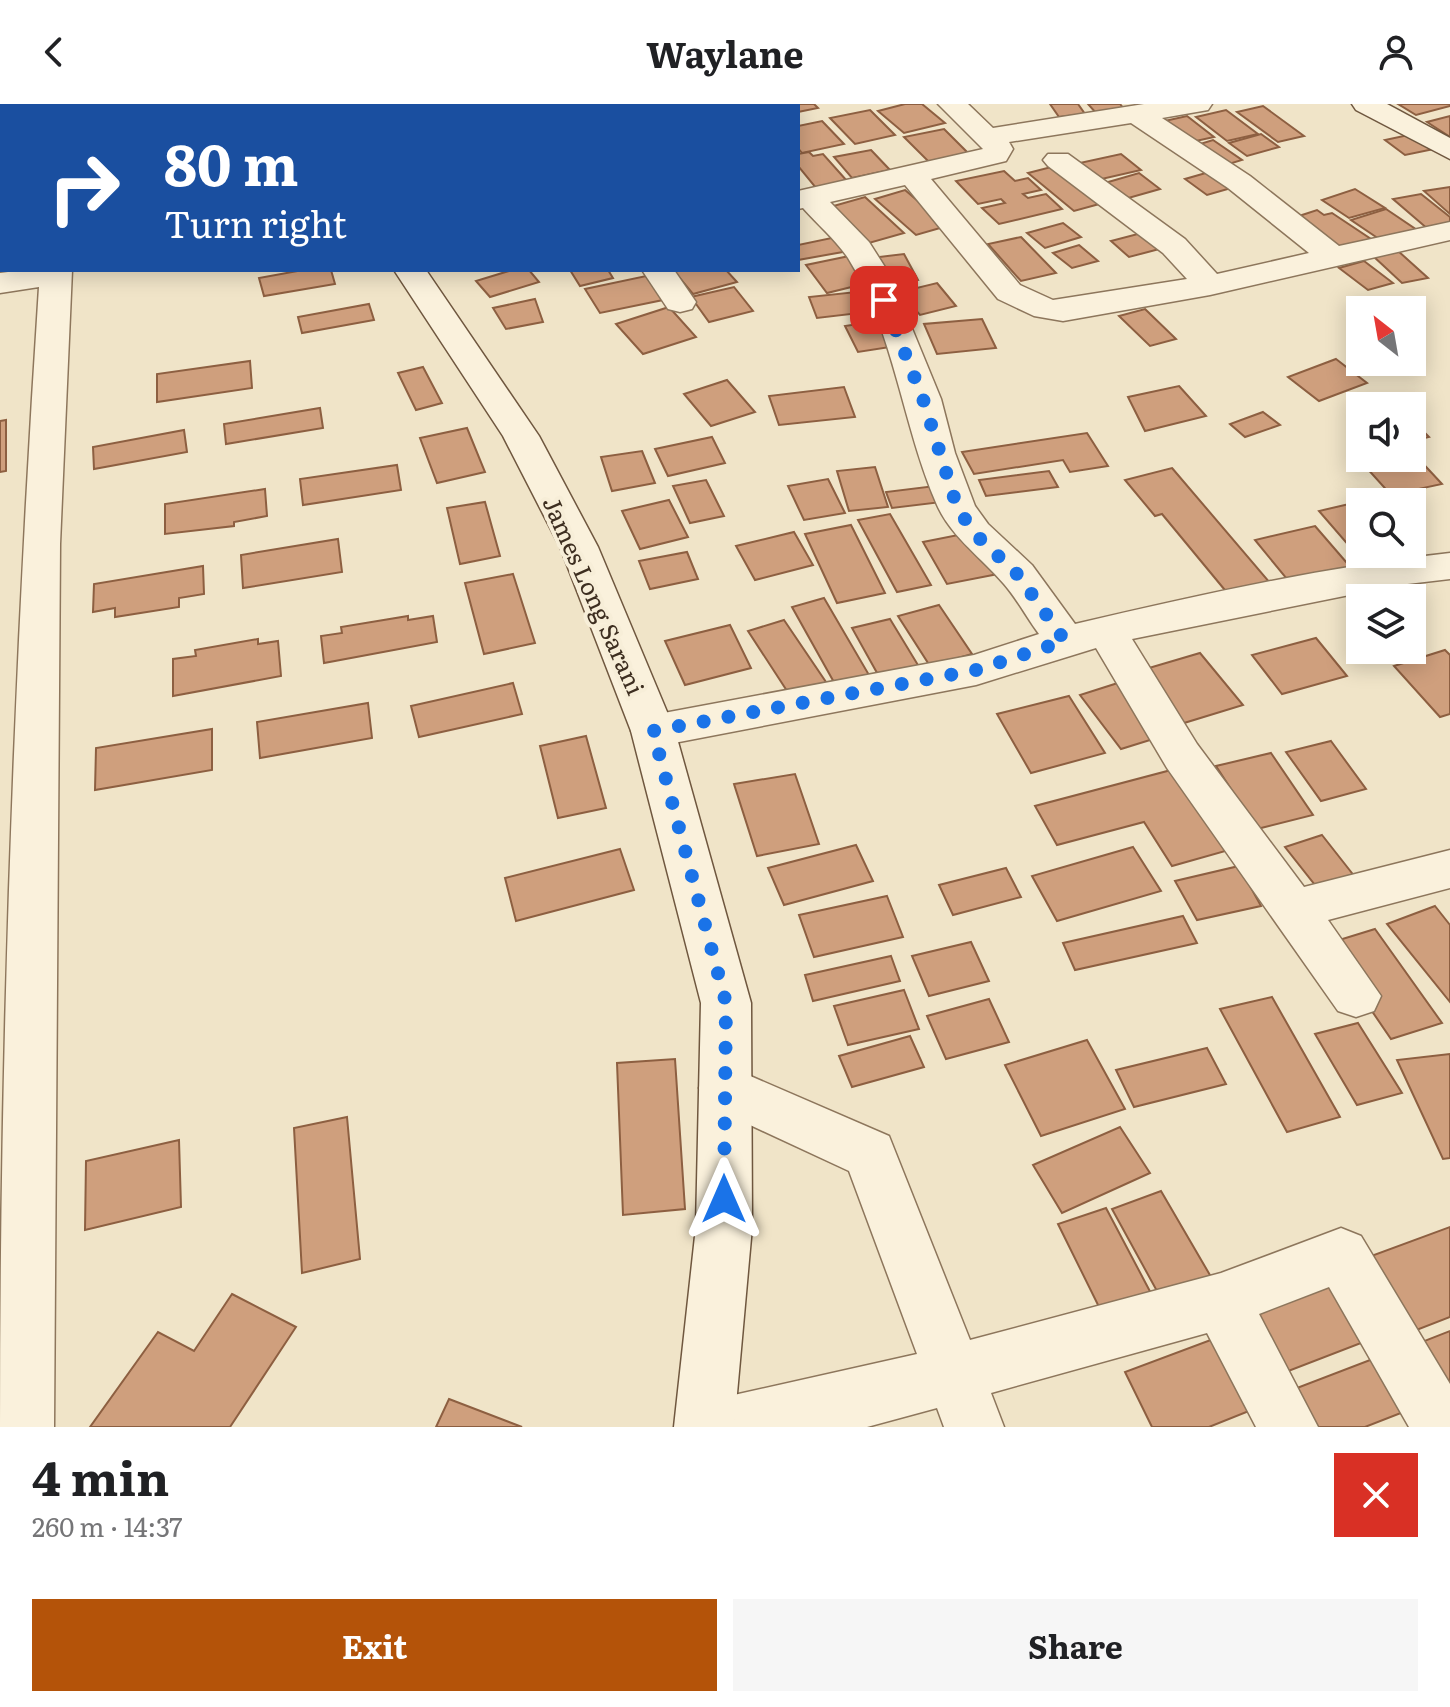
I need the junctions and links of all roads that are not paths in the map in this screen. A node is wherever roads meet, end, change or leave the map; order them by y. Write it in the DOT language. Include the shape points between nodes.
graph roads {
  1 [pos="952,104"];
  2 [pos="1198,104"];
  3 [pos="1366,104"];
  4 [pos="1138,115"];
  5 [pos="988,137"];
  6 [pos="1450,150"];
  7 [pos="1058,160"];
  8 [pos="912,174"];
  9 [pos="804,199"];
  10 [pos="1450,231"];
  11 [pos="1333,257"];
  12 [pos="56,272"];
  13 [pos="411,272"];
  14 [pos="659,272"];
  15 [pos="0,283"];
  16 [pos="1210,285"];
  17 [pos="680,302"];
  18 [pos="1450,566"];
  19 [pos="1086,637"];
  20 [pos="653,731"];
  21 [pos="1450,869"];
  22 [pos="1293,910"];
  23 [pos="1356,996"];
  24 [pos="17,1000"];
  25 [pos="725,1088"];
  26 [pos="1221,1301"];
  27 [pos="955,1373"];
  28 [pos="24,1427"];
  29 [pos="704,1427"];
  30 [pos="725,1427"];
  31 [pos="974,1427"];
  32 [pos="1288,1427"];
  33 [pos="1442,1427"];
  1 -- 5 [label="street"];
  2 -- 4 [label="street"];
  3 -- 6 [label="street"];
  4 -- 5 [label="street"];
  4 -- 11 [label="street" via="1239,182"];
  5 -- 8 [label="street" via="999,149 989,159"];
  7 -- 16 [label="street" via="1174,246"];
  8 -- 9 [label="street"];
  8 -- 16 [label="street" via="1009,292 1046,309 1063,311"];
  9 -- 19 [label="street" via="858,249 874,275 923,399 957,507 974,533"];
  10 -- 11 [label="street"];
  11 -- 16 [label="street"];
  12 -- 15 [label="street"];
  12 -- 24 [label="street"];
  13 -- 20 [label="street, James Long Sarani" via="521,436 572,533"];
  14 -- 17 [label="street"];
  18 -- 19 [label="street"];
  19 -- 20 [label="street" via="976,670"];
  19 -- 22 [label="street" via="1182,756"];
  20 -- 25 [label="street, James Long Sarani" via="726,1003"];
  21 -- 22 [label="street"];
  22 -- 23 [label="street"];
  24 -- 28 [label="street"];
  25 -- 27 [label="street" via="870,1154"];
  25 -- 29 [label="street, James Long Sarani" via="724,1227"];
  26 -- 27 [label="street"];
  26 -- 32 [label="street"];
  26 -- 33 [label="street" via="1341,1255"];
  27 -- 30 [label="street"];
  27 -- 31 [label="street"];
}
